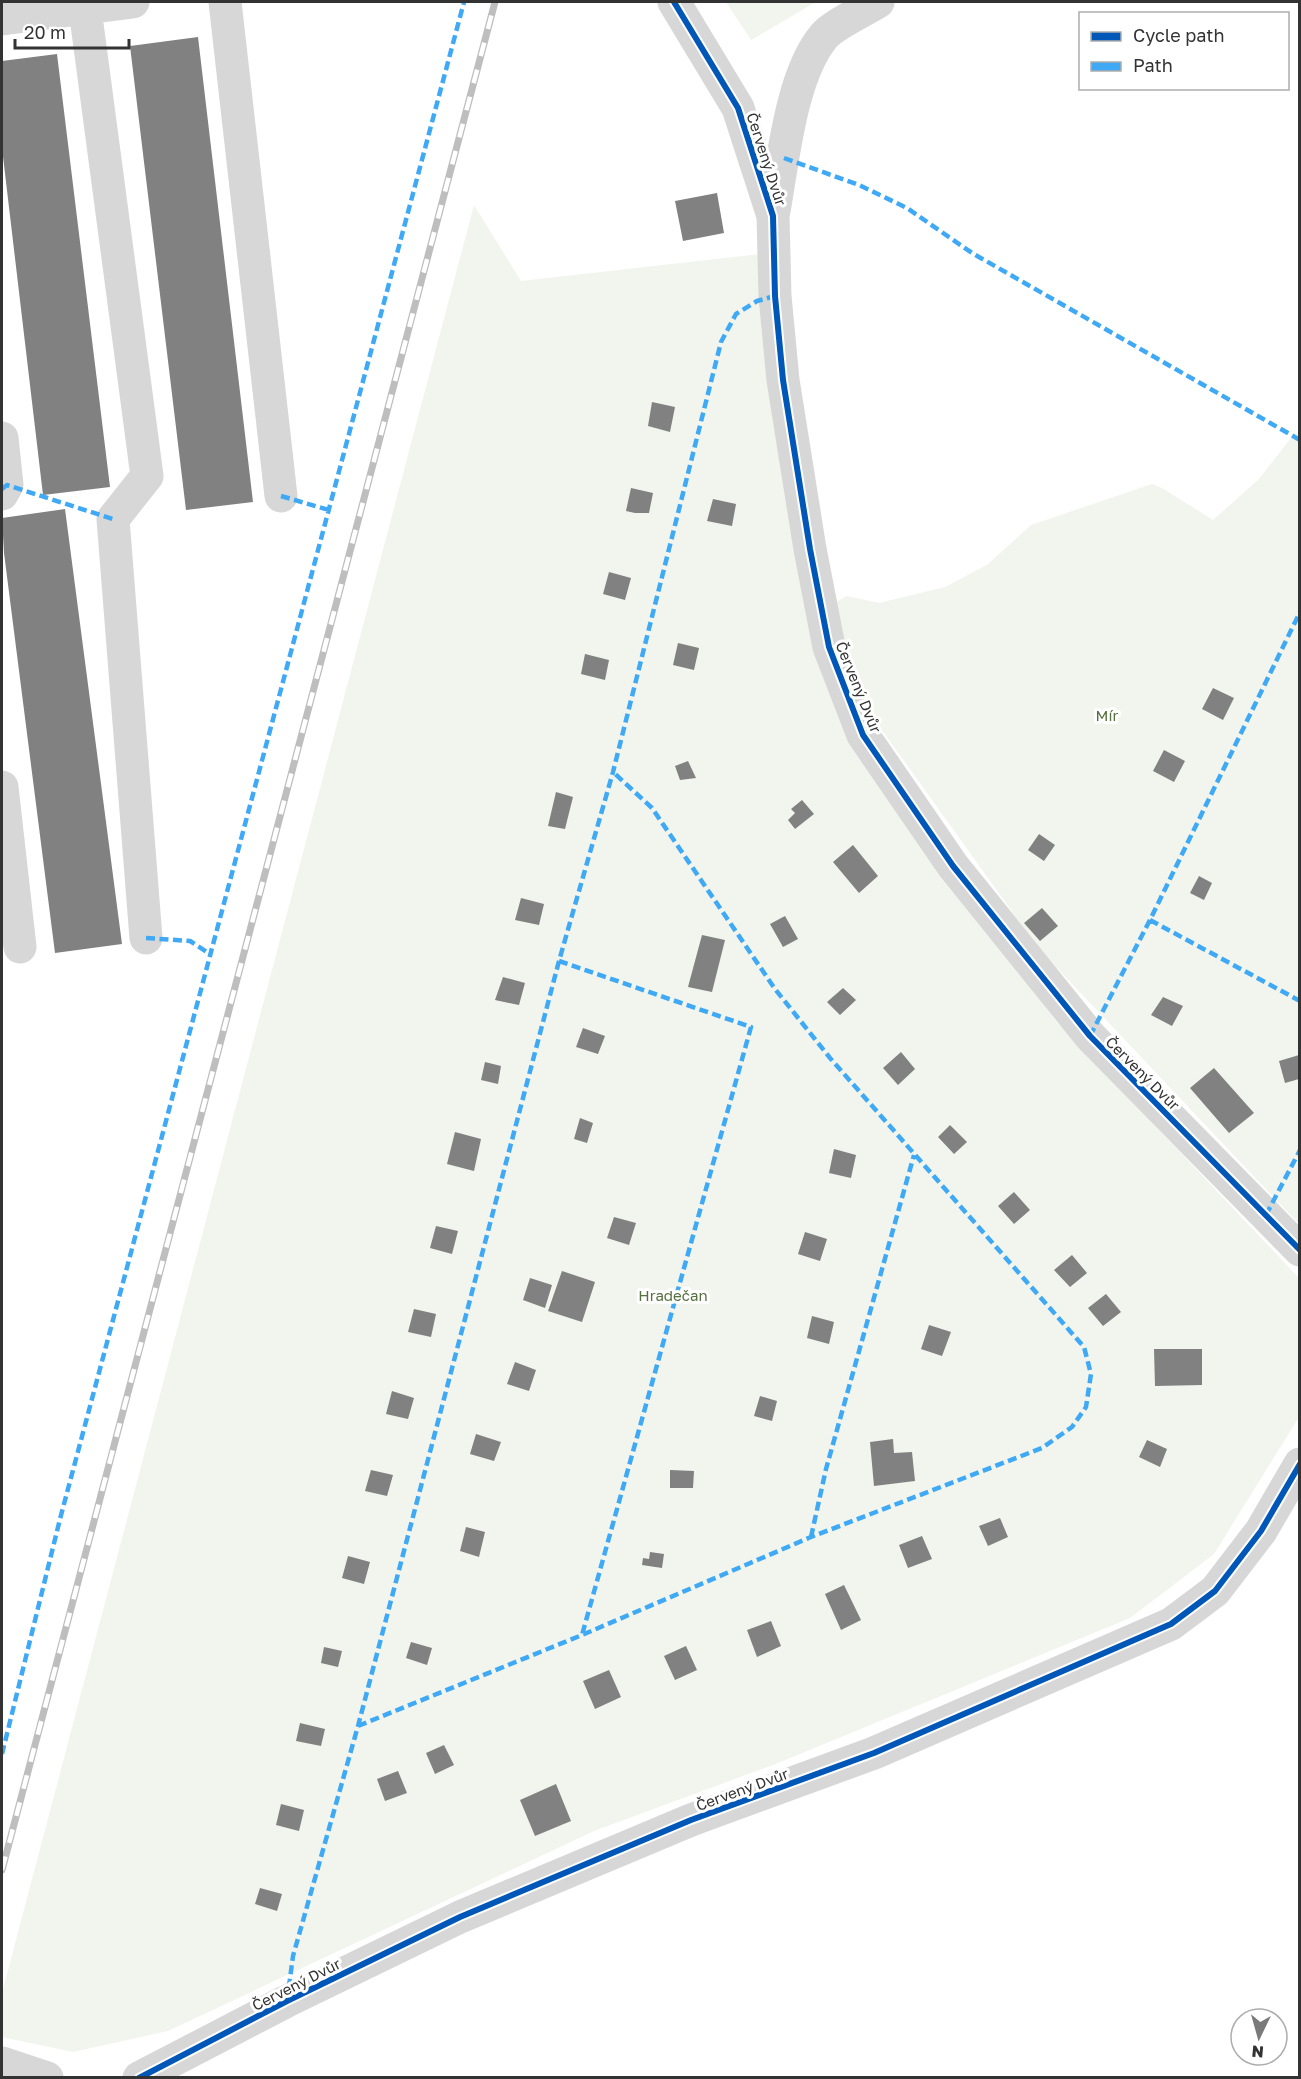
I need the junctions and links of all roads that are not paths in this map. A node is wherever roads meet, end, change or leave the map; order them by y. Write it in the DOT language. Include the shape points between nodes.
graph roads {
  1 [pos="133,2"];
  2 [pos="225,2"];
  3 [pos="674,2"];
  4 [pos="878,2"];
  5 [pos="86,9"];
  6 [pos="2,19"];
  7 [pos="773,216"];
  8 [pos="2,438"];
  9 [pos="2,494"];
  10 [pos="281,496"];
  11 [pos="2,787"];
  12 [pos="146,938"];
  13 [pos="21,947"];
  14 [pos="1299,1250"];
  15 [pos="1299,1464"];
  16 [pos="2,2063"];
  17 [pos="47,2078"];
  18 [pos="139,2078"];
  1 -- 5 [label="street"];
  2 -- 10 [label="street"];
  3 -- 7 [label="street, Červený Dvůr" via="738,108"];
  4 -- 7 [label="street, Červený Dvůr" via="825,34 811,56 799,87"];
  5 -- 6 [label="street"];
  5 -- 12 [label="street" via="147,476 113,519"];
  7 -- 14 [label="street, Červený Dvůr" via="783,380 810,549 829,646 863,735 953,866 1090,1036"];
  8 -- 9 [label="street" via="7,485"];
  11 -- 13 [label="street"];
  15 -- 18 [label="street, Červený Dvůr" via="1261,1531 1215,1591 1171,1624 874,1753 691,1820 460,1917"];
  16 -- 17 [label="street"];
}
